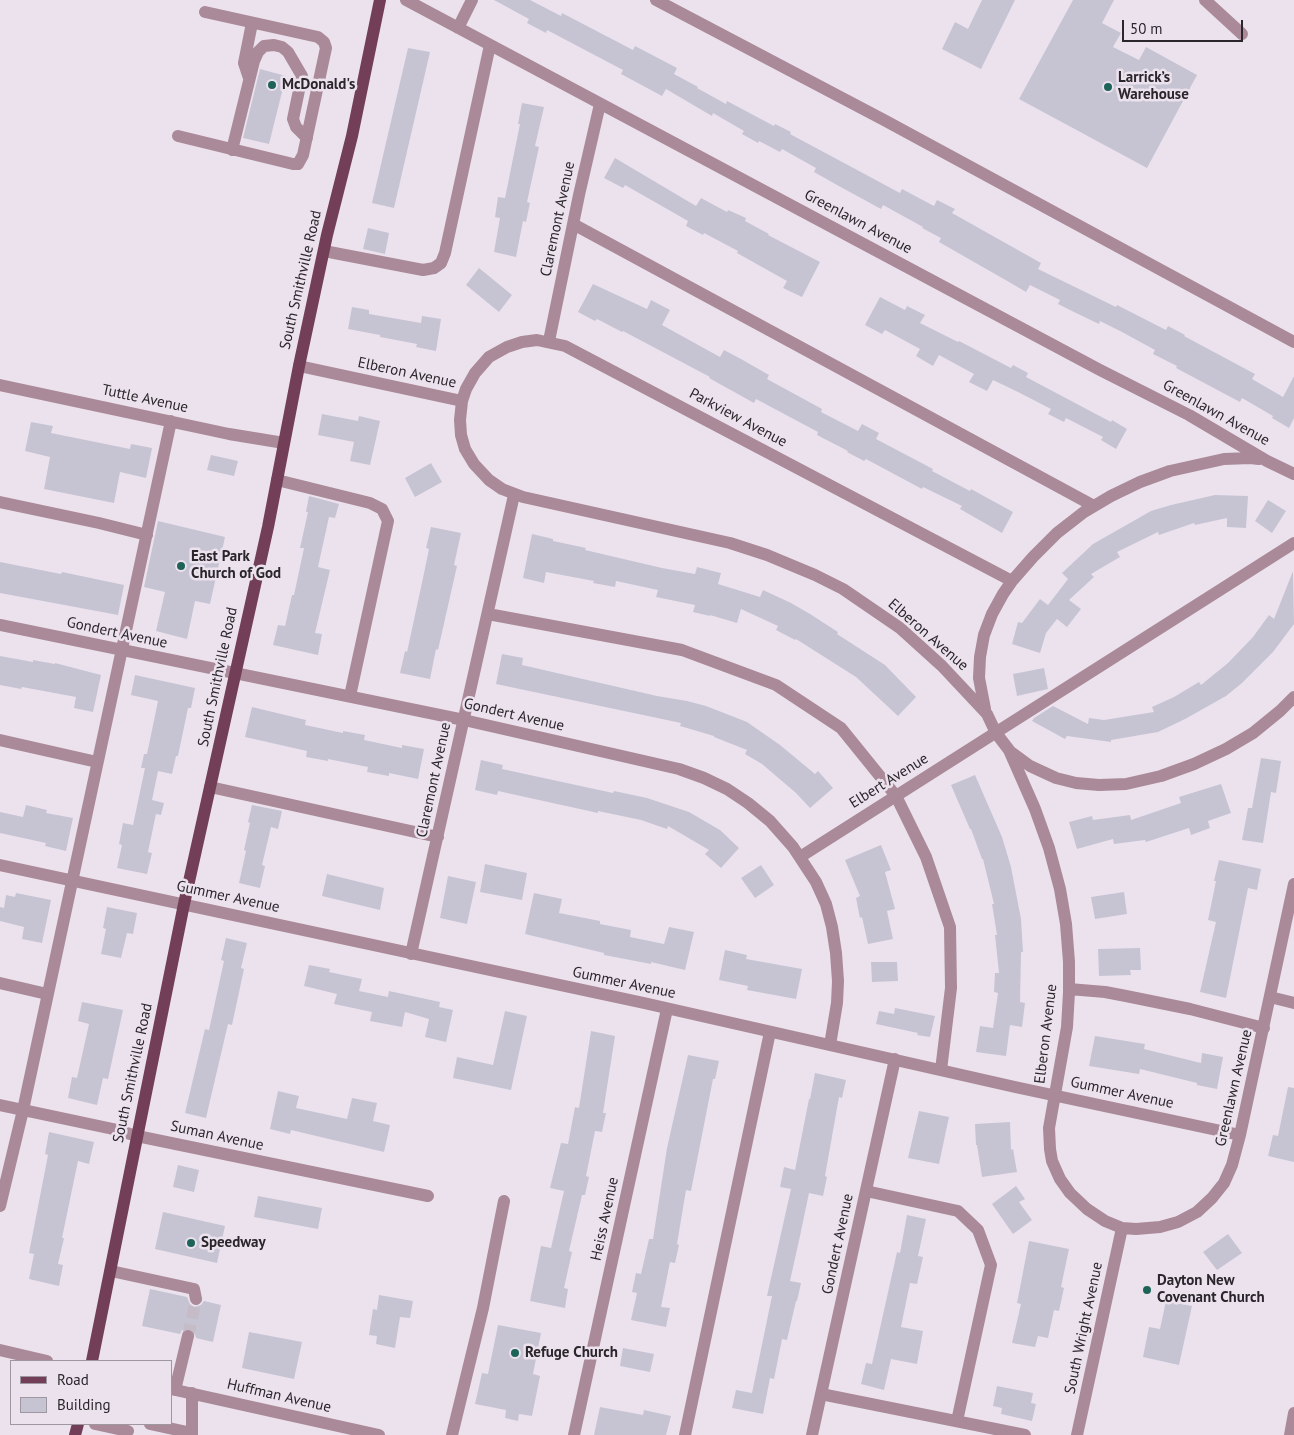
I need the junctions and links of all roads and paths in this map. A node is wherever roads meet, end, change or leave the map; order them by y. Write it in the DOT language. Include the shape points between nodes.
graph roads {
  1 [pos="380,0"];
  2 [pos="406,0"];
  3 [pos="472,0"];
  4 [pos="656,0"];
  5 [pos="1204,0"];
  6 [pos="205,12"];
  7 [pos="252,23"];
  8 [pos="458,28"];
  9 [pos="1242,34"];
  10 [pos="490,45"];
  11 [pos="249,78"];
  12 [pos="600,104"];
  13 [pos="178,136"];
  14 [pos="306,138"];
  15 [pos="232,150"];
  16 [pos="573,224"];
  17 [pos="324,252"];
  18 [pos="549,341"];
  19 [pos="1294,342"];
  20 [pos="299,366"];
  21 [pos="0,385"];
  22 [pos="462,401"];
  23 [pos="171,421"];
  24 [pos="284,443"];
  25 [pos="1266,461"];
  26 [pos="1294,474"];
  27 [pos="277,480"];
  28 [pos="514,495"];
  29 [pos="0,502"];
  30 [pos="1094,506"];
  31 [pos="147,535"];
  32 [pos="1294,543"];
  33 [pos="1012,581"];
  34 [pos="488,614"];
  35 [pos="0,625"];
  36 [pos="122,651"];
  37 [pos="235,673"];
  38 [pos="350,696"];
  39 [pos="1294,698"];
  40 [pos="1280,711"];
  41 [pos="986,714"];
  42 [pos="1294,714"];
  43 [pos="464,720"];
  44 [pos="996,733"];
  45 [pos="0,740"];
  46 [pos="1009,750"];
  47 [pos="97,762"];
  48 [pos="210,787"];
  49 [pos="896,796"];
  50 [pos="438,837"];
  51 [pos="800,857"];
  52 [pos="0,865"];
  53 [pos="72,880"];
  54 [pos="1294,884"];
  55 [pos="184,904"];
  56 [pos="411,954"];
  57 [pos="0,983"];
  58 [pos="1069,989"];
  59 [pos="47,994"];
  60 [pos="1270,997"];
  61 [pos="1294,1003"];
  62 [pos="668,1009"];
  63 [pos="1264,1028"];
  64 [pos="770,1032"];
  65 [pos="830,1045"];
  66 [pos="894,1059"];
  67 [pos="941,1070"];
  68 [pos="1055,1095"];
  69 [pos="0,1105"];
  70 [pos="23,1110"];
  71 [pos="1240,1135"];
  72 [pos="137,1136"];
  73 [pos="866,1191"];
  74 [pos="428,1196"];
  75 [pos="504,1201"];
  76 [pos="0,1206"];
  77 [pos="1122,1228"];
  78 [pos="111,1271"];
  79 [pos="196,1299"];
  80 [pos="188,1336"];
  81 [pos="0,1350"];
  82 [pos="43,1360"];
  83 [pos="92,1360"];
  84 [pos="173,1389"];
  85 [pos="192,1393"];
  86 [pos="821,1394"];
  87 [pos="1294,1413"];
  88 [pos="957,1421"];
  89 [pos="101,1425"];
  90 [pos="154,1425"];
  91 [pos="129,1430"];
  92 [pos="973,1430"];
  93 [pos="192,1434"];
  94 [pos="379,1435"];
  95 [pos="452,1435"];
  96 [pos="574,1435"];
  97 [pos="684,1435"];
  98 [pos="812,1435"];
  99 [pos="1025,1435"];
  100 [pos="1077,1435"];
  101 [pos="1290,1435"];
  1 -- 17 [label="main road, South Smithville Road"];
  2 -- 8 [label="street, Greenlawn Avenue"];
  3 -- 8 [label="street"];
  4 -- 19 [label="street"];
  5 -- 9 [label="street"];
  6 -- 7 [label="street"];
  7 -- 11 [label="street" via="244,63"];
  7 -- 14 [label="street" via="318,37 324,42 326,48"];
  8 -- 10 [label="street, Greenlawn Avenue"];
  10 -- 12 [label="street, Greenlawn Avenue"];
  10 -- 17 [label="street" via="441,263 423,270"];
  11 -- 14 [label="street" via="258,52 264,46 282,47 288,52 302,76 292,118"];
  11 -- 15 [label="street"];
  12 -- 16 [label="street, Claremont Avenue"];
  12 -- 25 [label="street, Greenlawn Avenue" via="1189,415"];
  13 -- 15 [label="street"];
  14 -- 15 [label="street" via="298,164"];
  16 -- 18 [label="street, Claremont Avenue"];
  16 -- 30 [label="street"];
  17 -- 20 [label="main road, South Smithville Road"];
  18 -- 22 [label="street, Parkview Avenue" via="522,342 489,358 475,373"];
  18 -- 33 [label="street, Parkview Avenue" via="586,356"];
  20 -- 22 [label="street, Elberon Avenue"];
  20 -- 24 [label="main road, South Smithville Road"];
  21 -- 23 [label="street, Tuttle Avenue"];
  22 -- 28 [label="street, Elberon Avenue" via="460,420 465,449 489,480"];
  23 -- 24 [label="street, Tuttle Avenue"];
  23 -- 31 [label="street"];
  24 -- 27 [label="main road, South Smithville Road"];
  25 -- 26 [label="street, Greenlawn Avenue"];
  25 -- 30 [label="street" via="1233,457 1170,472 1140,482"];
  27 -- 37 [label="main road, South Smithville Road"];
  27 -- 38 [label="street" via="370,503 382,509 388,521"];
  28 -- 34 [label="street, Claremont Avenue"];
  28 -- 41 [label="street, Elberon Avenue" via="730,543 815,575 843,589 900,628 942,666"];
  29 -- 31 [label="street"];
  30 -- 33 [label="street" via="1057,533"];
  31 -- 36 [label="street"];
  32 -- 44 [label="street, Elbert Avenue"];
  33 -- 41 [label="street" via="1002,594 984,635 979,678"];
  34 -- 43 [label="street, Claremont Avenue"];
  34 -- 49 [label="street" via="682,650 776,685 841,728"];
  35 -- 36 [label="street, Gondert Avenue"];
  36 -- 37 [label="street, Gondert Avenue"];
  36 -- 47 [label="street"];
  37 -- 38 [label="street, Gondert Avenue"];
  37 -- 48 [label="main road, South Smithville Road"];
  38 -- 43 [label="street, Gondert Avenue"];
  39 -- 40 [label="street"];
  40 -- 42 [label="street"];
  40 -- 46 [label="street" via="1252,733 1194,764 1126,784 1099,785 1056,778 1030,766"];
  41 -- 44 [label="street, Elberon Avenue"];
  43 -- 50 [label="street, Claremont Avenue"];
  43 -- 51 [label="street, Gondert Avenue" via="679,769 704,778 727,789 770,821"];
  44 -- 46 [label="street, Elberon Avenue"];
  44 -- 49 [label="street, Elbert Avenue"];
  45 -- 47 [label="street"];
  46 -- 58 [label="street, Elberon Avenue" via="1035,808 1060,889 1066,924"];
  47 -- 53 [label="street"];
  48 -- 50 [label="street"];
  48 -- 55 [label="main road, South Smithville Road"];
  49 -- 51 [label="street, Elbert Avenue"];
  49 -- 67 [label="street" via="926,857 950,927 951,988"];
  50 -- 56 [label="street, Claremont Avenue"];
  51 -- 65 [label="street, Gondert Avenue" via="826,904 836,953 837,1003"];
  52 -- 53 [label="street, Gummer Avenue"];
  53 -- 55 [label="street, Gummer Avenue"];
  53 -- 59 [label="street"];
  54 -- 60 [label="street, Greenlawn Avenue"];
  55 -- 56 [label="street, Gummer Avenue"];
  55 -- 72 [label="main road, South Smithville Road"];
  56 -- 62 [label="street, Gummer Avenue"];
  57 -- 59 [label="street"];
  58 -- 63 [label="street" via="1126,996"];
  58 -- 68 [label="street, Elberon Avenue" via="1067,1027"];
  59 -- 70 [label="street"];
  60 -- 61 [label="street"];
  60 -- 63 [label="street, Greenlawn Avenue"];
  62 -- 64 [label="street, Gummer Avenue"];
  62 -- 96 [label="street, Heiss Avenue"];
  63 -- 71 [label="street, Greenlawn Avenue"];
  64 -- 65 [label="street, Gummer Avenue"];
  64 -- 97 [label="street"];
  65 -- 66 [label="street, Gummer Avenue"];
  66 -- 67 [label="street, Gummer Avenue"];
  66 -- 73 [label="street, Gondert Avenue"];
  67 -- 68 [label="street, Gummer Avenue"];
  68 -- 71 [label="street, Gummer Avenue"];
  68 -- 77 [label="street, Elberon Avenue" via="1049,1128 1050,1149 1060,1180 1087,1209"];
  69 -- 70 [label="street, Suman Avenue"];
  70 -- 72 [label="street, Suman Avenue"];
  70 -- 76 [label="street"];
  71 -- 77 [label="street, Greenlawn Avenue" via="1224,1183 1197,1212 1160,1227"];
  72 -- 74 [label="street, Suman Avenue"];
  72 -- 78 [label="main road, South Smithville Road"];
  73 -- 86 [label="street, Gondert Avenue"];
  73 -- 88 [label="street" via="958,1211 978,1230 992,1265"];
  75 -- 95 [label="street" via="483,1308"];
  77 -- 100 [label="street, South Wright Avenue"];
  78 -- 79 [label="street" via="194,1289"];
  78 -- 83 [label="main road, South Smithville Road"];
  80 -- 84 [label="street"];
  81 -- 82 [label="street"];
  84 -- 85 [label="street, Huffman Avenue"];
  85 -- 93 [label="street"];
  85 -- 94 [label="street, Huffman Avenue"];
  86 -- 88 [label="street"];
  86 -- 98 [label="street, Gondert Avenue"];
  87 -- 101 [label="street"];
  88 -- 92 [label="street"];
  89 -- 91 [label="street"];
  90 -- 93 [label="street"];
  92 -- 99 [label="street"];
}
